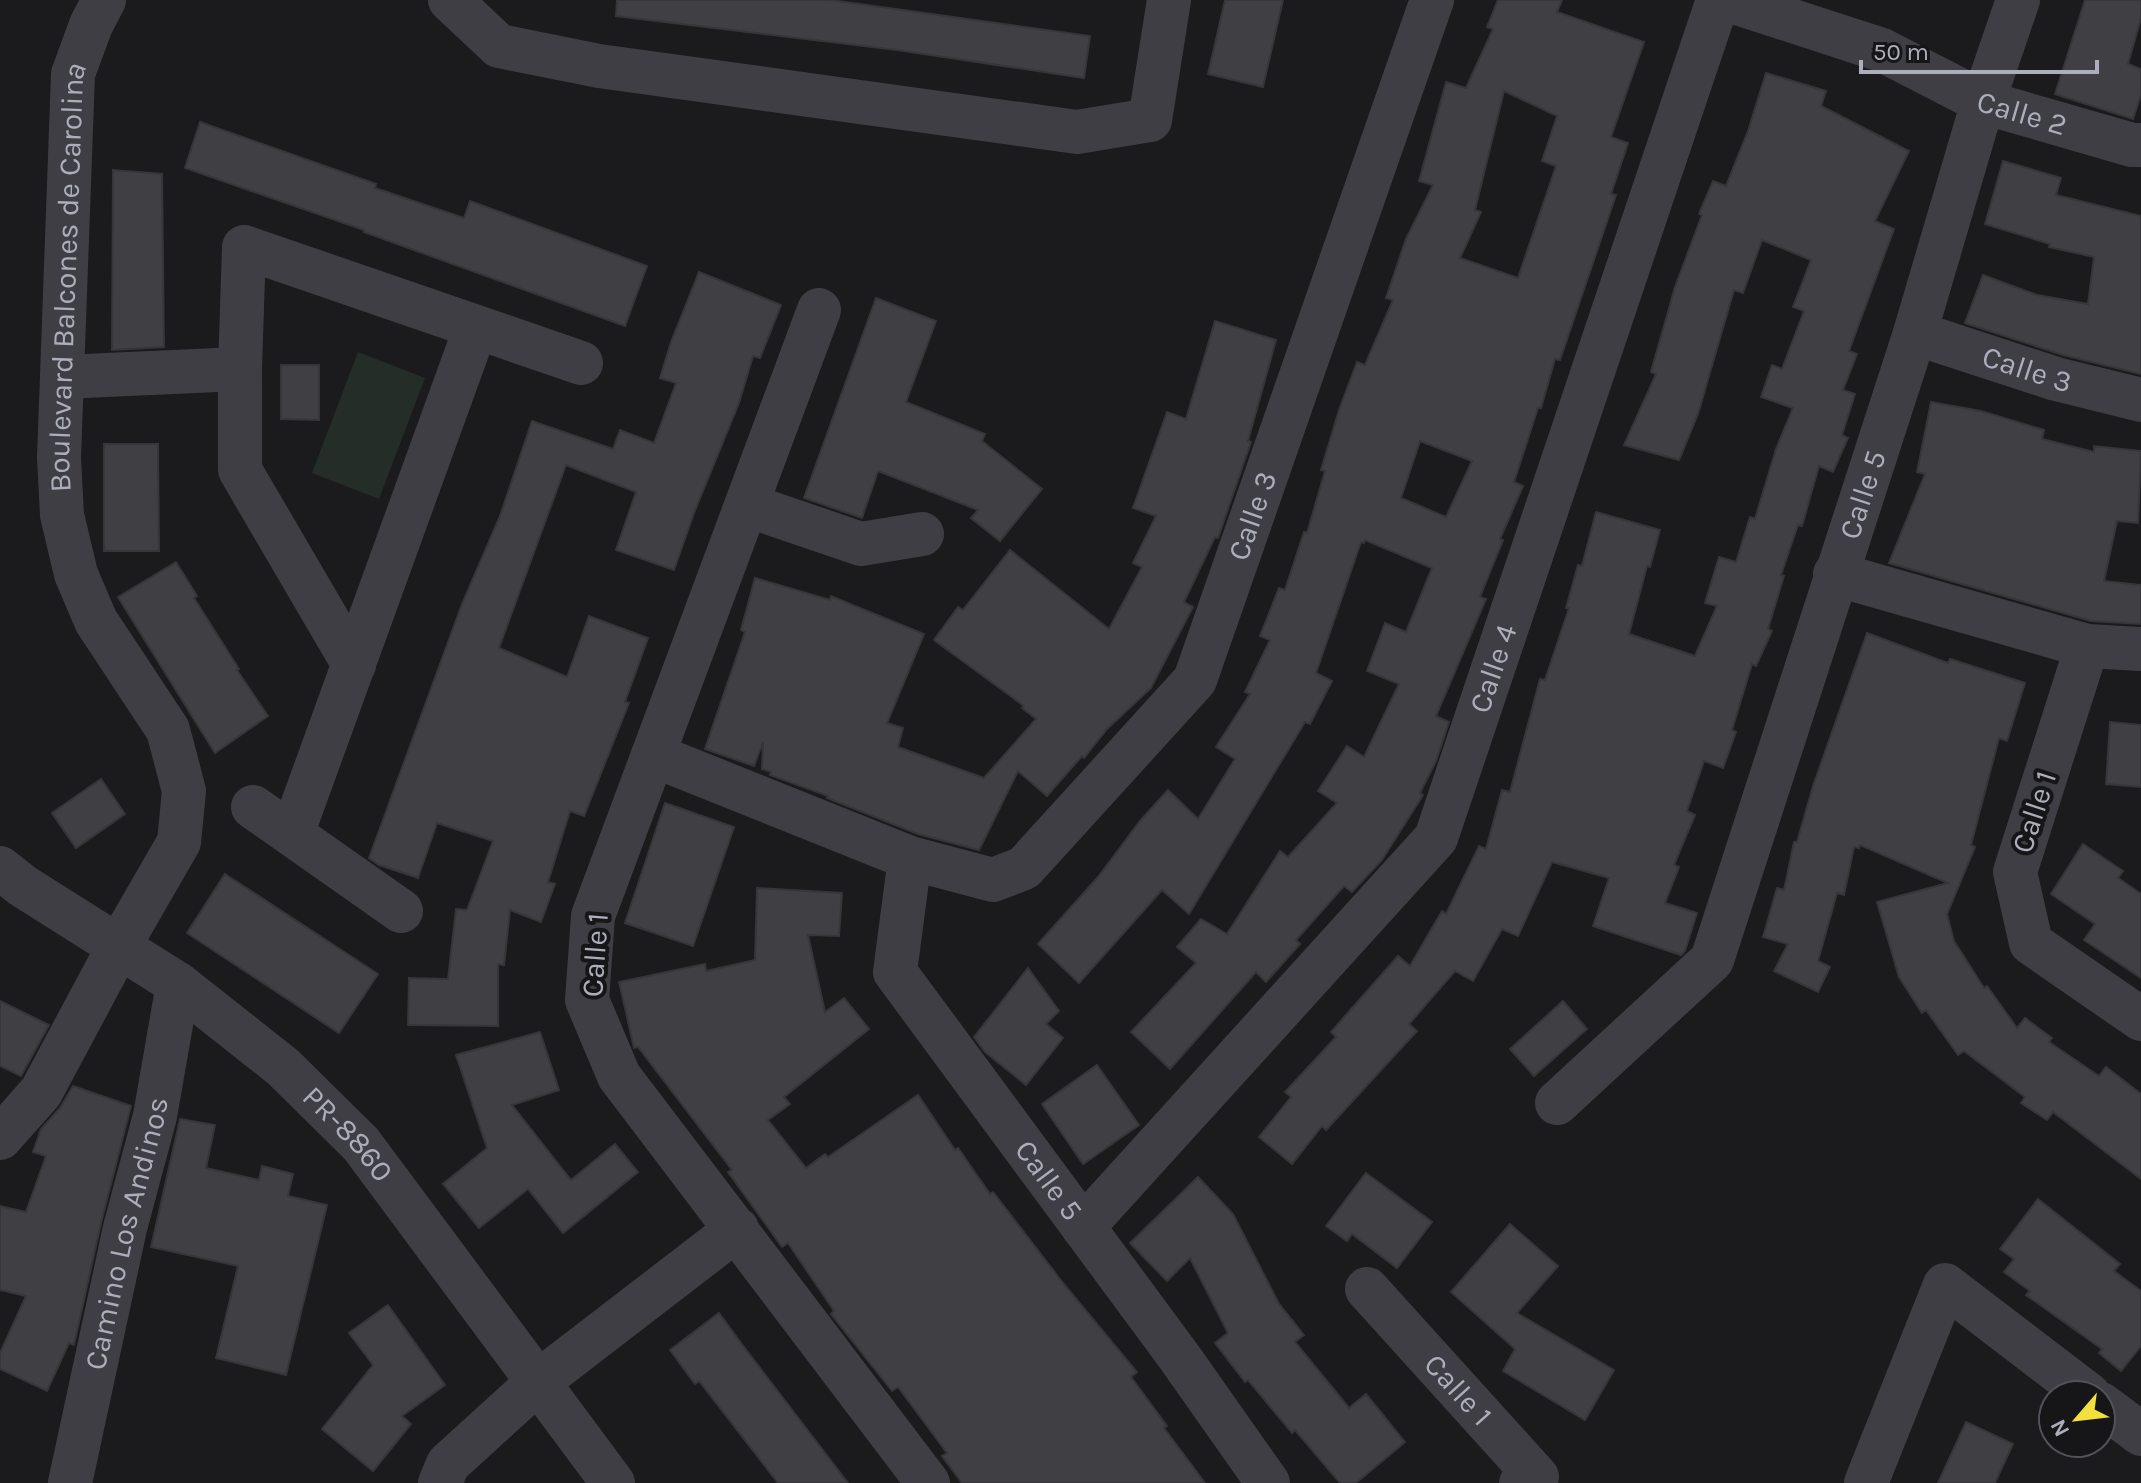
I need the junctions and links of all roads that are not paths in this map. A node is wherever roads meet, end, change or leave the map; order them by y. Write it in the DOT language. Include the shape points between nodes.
graph roads {
  1 [pos="104,0"];
  2 [pos="450,0"];
  3 [pos="1169,0"];
  4 [pos="1432,0"];
  5 [pos="1718,0"];
  6 [pos="1728,0"];
  7 [pos="2018,0"];
  8 [pos="1983,102"];
  9 [pos="2141,145"];
  10 [pos="819,310"];
  11 [pos="476,327"];
  12 [pos="1915,333"];
  13 [pos="581,363"];
  14 [pos="240,369"];
  15 [pos="62,377"];
  16 [pos="2141,400"];
  17 [pos="747,505"];
  18 [pos="922,534"];
  19 [pos="1835,574"];
  20 [pos="2087,646"];
  21 [pos="2141,649"];
  22 [pos="354,665"];
  23 [pos="653,755"];
  24 [pos="253,807"];
  25 [pos="292,834"];
  26 [pos="910,858"];
  27 [pos="0,868"];
  28 [pos="401,911"];
  29 [pos="119,946"];
  30 [pos="178,984"];
  31 [pos="2141,1019"];
  32 [pos="1557,1103"];
  33 [pos="0,1138"];
  34 [pos="1083,1227"];
  35 [pos="737,1229"];
  36 [pos="1367,1289"];
  37 [pos="2068,1379"];
  38 [pos="538,1382"];
  39 [pos="2117,1416"];
  40 [pos="2141,1434"];
  41 [pos="70,1483"];
  42 [pos="440,1483"];
  43 [pos="613,1483"];
  44 [pos="928,1483"];
  45 [pos="1268,1483"];
  46 [pos="1521,1483"];
  47 [pos="1866,1483"];
  1 -- 15 [label="street, Boulevard Balcones de Carolina" via="73,74"];
  2 -- 3 [label="street" via="499,46 599,66 1077,132 1150,120"];
  4 -- 26 [label="street, Calle 3" via="1195,680 1024,868 993,880"];
  5 -- 34 [label="street, Calle 4" via="1436,838"];
  6 -- 8 [label="street, Calle 2" via="1882,50"];
  7 -- 8 [label="street, Calle 5"];
  8 -- 9 [label="street, Calle 2"];
  8 -- 12 [label="street, Calle 5"];
  10 -- 17 [label="street, Calle 1"];
  11 -- 13 [label="street"];
  11 -- 14 [label="street" via="244,247"];
  11 -- 22 [label="street"];
  12 -- 16 [label="street, Calle 3" via="2056,379"];
  12 -- 19 [label="street, Calle 5"];
  14 -- 15 [label="street"];
  14 -- 22 [label="street" via="240,470"];
  15 -- 29 [label="street, Boulevard Balcones de Carolina" via="62,515 76,574 96,621 168,730 184,791 179,842"];
  17 -- 18 [label="street" via="861,544"];
  17 -- 23 [label="street, Calle 1"];
  19 -- 20 [label="street"];
  19 -- 32 [label="street, Calle 5" via="1712,960"];
  20 -- 21 [label="street"];
  20 -- 31 [label="street, Calle 1" via="2015,872 2031,943"];
  22 -- 25 [label="street"];
  23 -- 26 [label="street, Calle 3"];
  23 -- 35 [label="street, Calle 1" via="593,916 587,1000 619,1076"];
  24 -- 25 [label="street"];
  25 -- 28 [label="street"];
  26 -- 34 [label="street, Calle 5" via="895,972"];
  27 -- 29 [label="street, PR-8860 / PR-8860"];
  29 -- 30 [label="street, PR-8860 / PR-8860"];
  29 -- 33 [label="street, Boulevard Balcones de Carolina" via="41,1092"];
  30 -- 38 [label="street, PR-8860 / PR-8860" via="283,1067 361,1144"];
  30 -- 41 [label="street, Camino Los Andinos" via="155,1116"];
  34 -- 45 [label="street, Calle 5"];
  35 -- 38 [label="street"];
  35 -- 44 [label="street, Calle 1"];
  36 -- 46 [label="street, Calle 1" via="1537,1477"];
  37 -- 47 [label="street" via="1945,1285"];
  38 -- 42 [label="street" via="448,1464"];
  38 -- 43 [label="street, PR-8860 / PR-8860"];
  39 -- 40 [label="street"];
}
